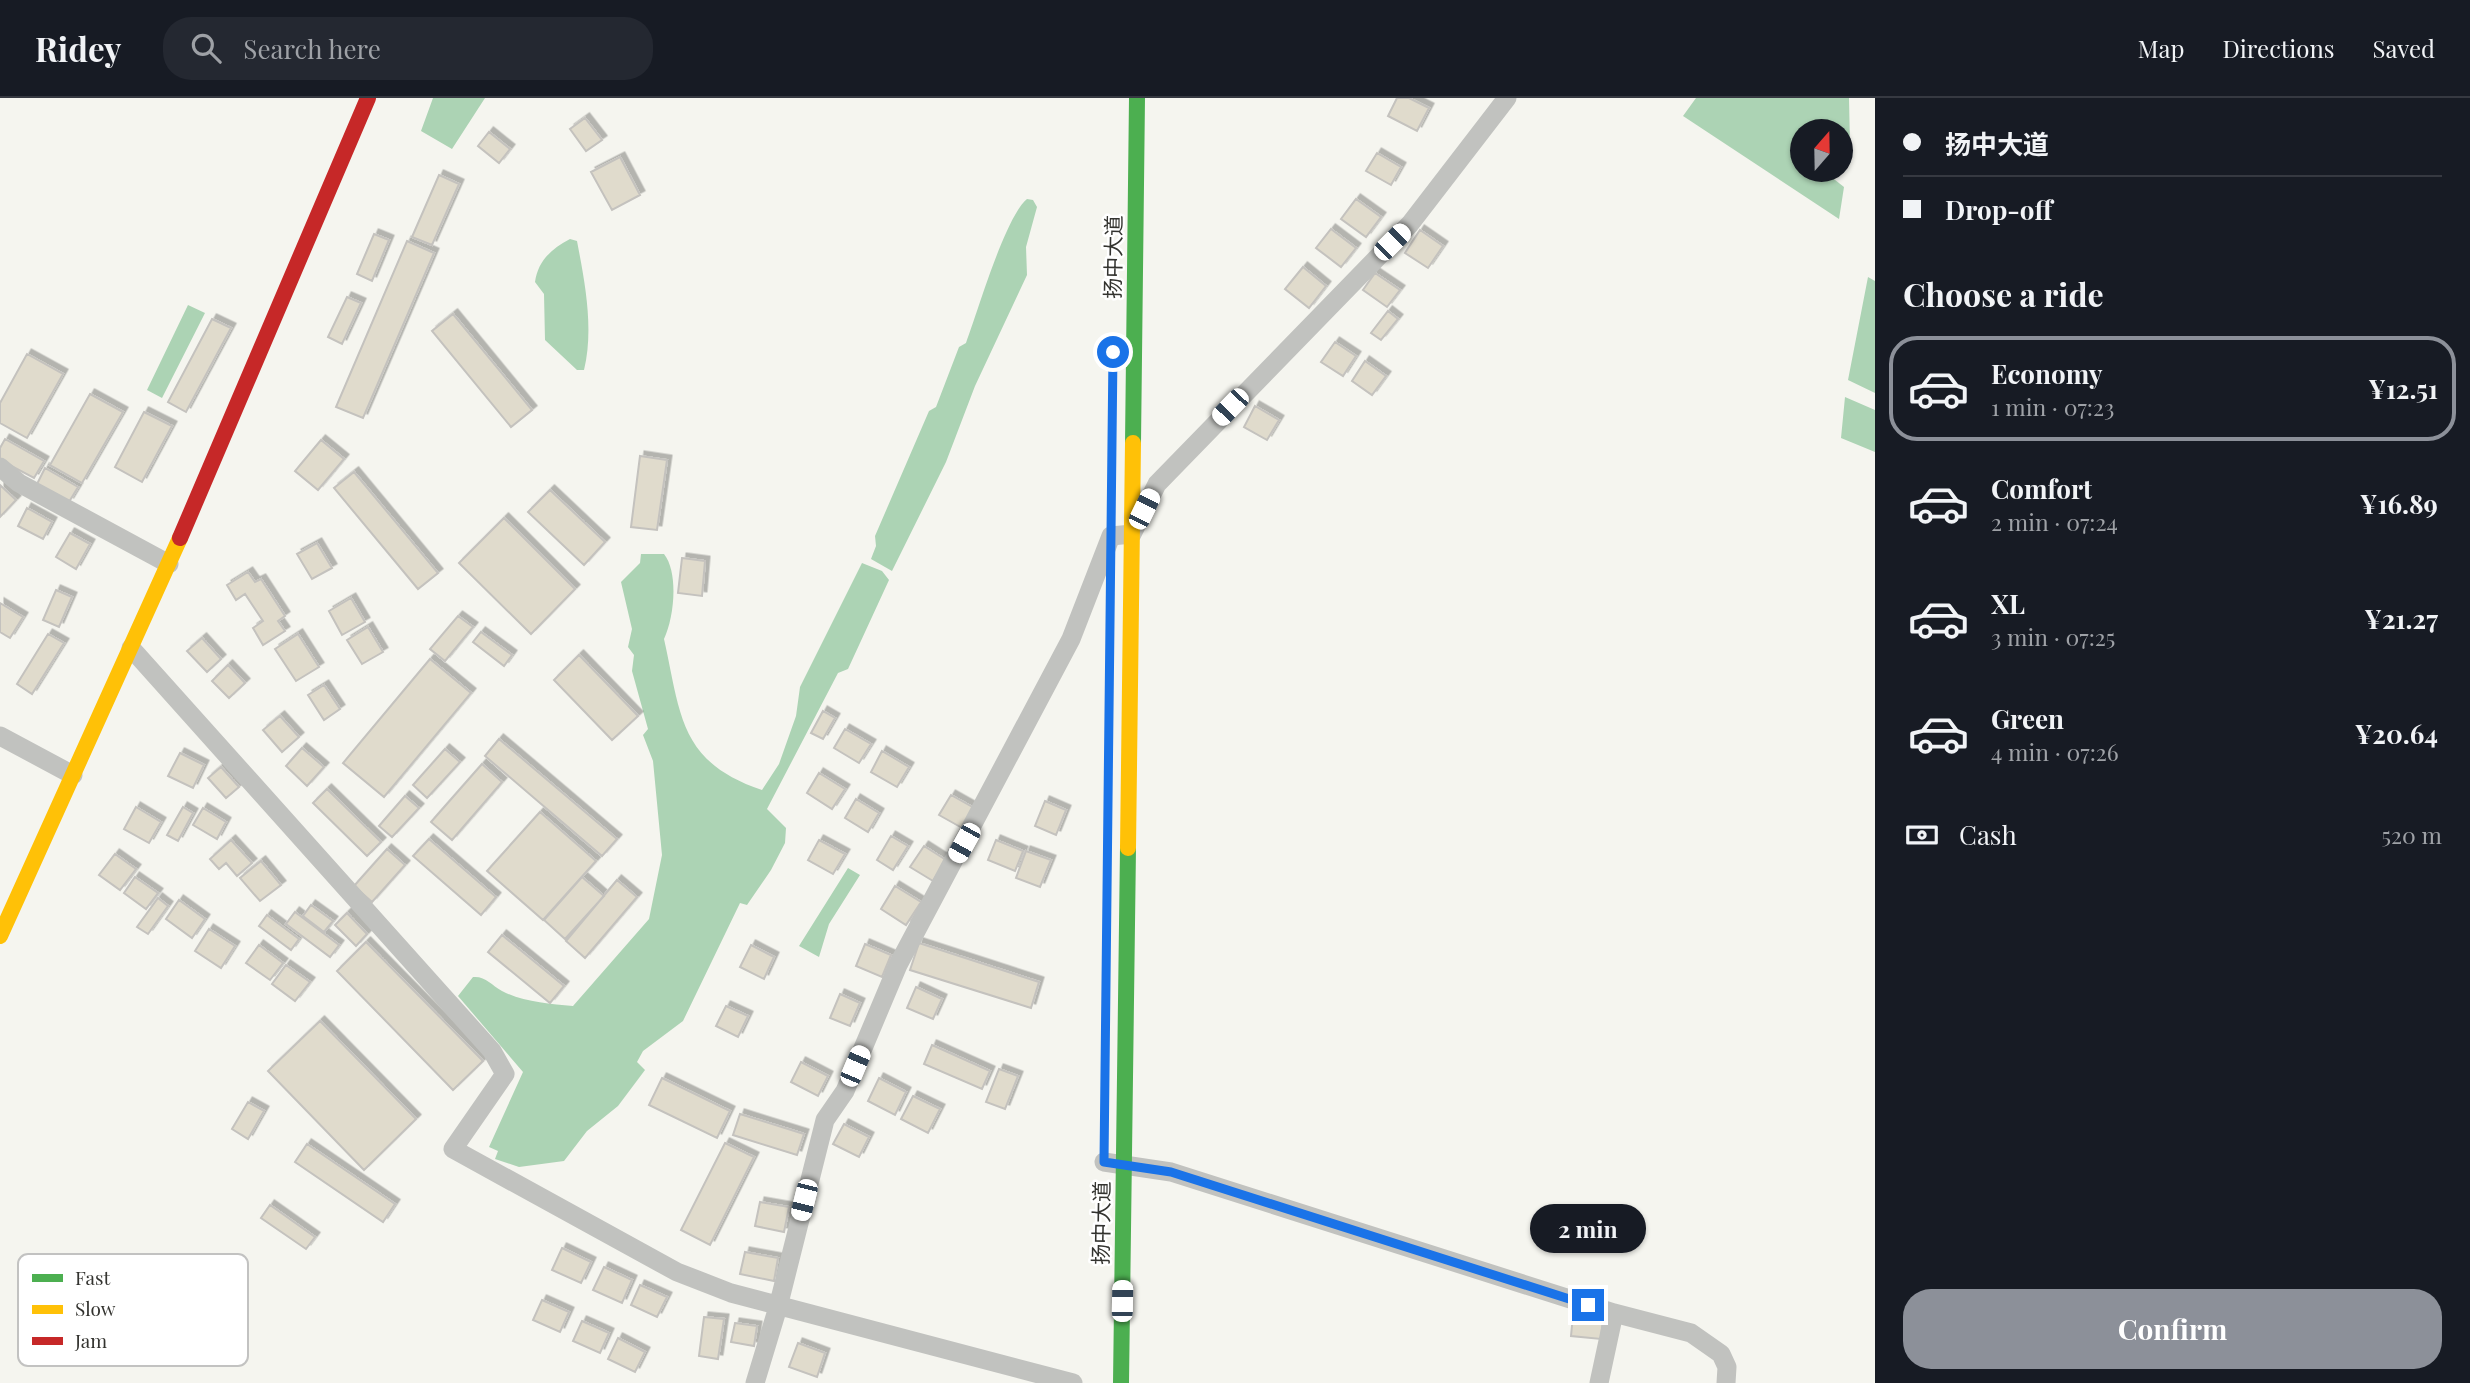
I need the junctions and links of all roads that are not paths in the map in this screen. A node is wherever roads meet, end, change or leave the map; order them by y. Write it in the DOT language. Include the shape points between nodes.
graph roads {
  1 [pos="368,98"];
  2 [pos="1136,98"];
  3 [pos="1507,98"];
  4 [pos="0,467"];
  5 [pos="1111,529"];
  6 [pos="1132,534"];
  7 [pos="169,564"];
  8 [pos="1111,578"];
  9 [pos="131,648"];
  10 [pos="0,736"];
  11 [pos="73,775"];
  12 [pos="0,936"];
  13 [pos="1104,1162"];
  14 [pos="1124,1165"];
  15 [pos="778,1307"];
  16 [pos="1614,1313"];
  17 [pos="755,1383"];
  18 [pos="1073,1383"];
  19 [pos="1121,1383"];
  20 [pos="1599,1383"];
  21 [pos="1726,1383"];
  1 -- 7 [label="main road"];
  2 -- 6 [label="main road, 扬中大道"];
  3 -- 6 [label="street" via="1410,224 1157,484"];
  4 -- 7 [label="street" via="19,483"];
  5 -- 6 [label="street"];
  5 -- 8 [label="main road"];
  5 -- 15 [label="street" via="1071,639 898,965 845,1091 825,1121"];
  6 -- 14 [label="main road, 扬中大道"];
  7 -- 9 [label="main road"];
  9 -- 11 [label="main road"];
  9 -- 15 [label="street" via="492,1051 505,1074 453,1150 677,1272"];
  10 -- 11 [label="street"];
  11 -- 12 [label="main road"];
  13 -- 14 [label="street"];
  14 -- 16 [label="street" via="1171,1172"];
  14 -- 19 [label="main road, 扬中大道"];
  15 -- 17 [label="street"];
  15 -- 18 [label="street"];
  16 -- 20 [label="street"];
  16 -- 21 [label="street" via="1705,1340 1721,1354 1727,1367"];
}
